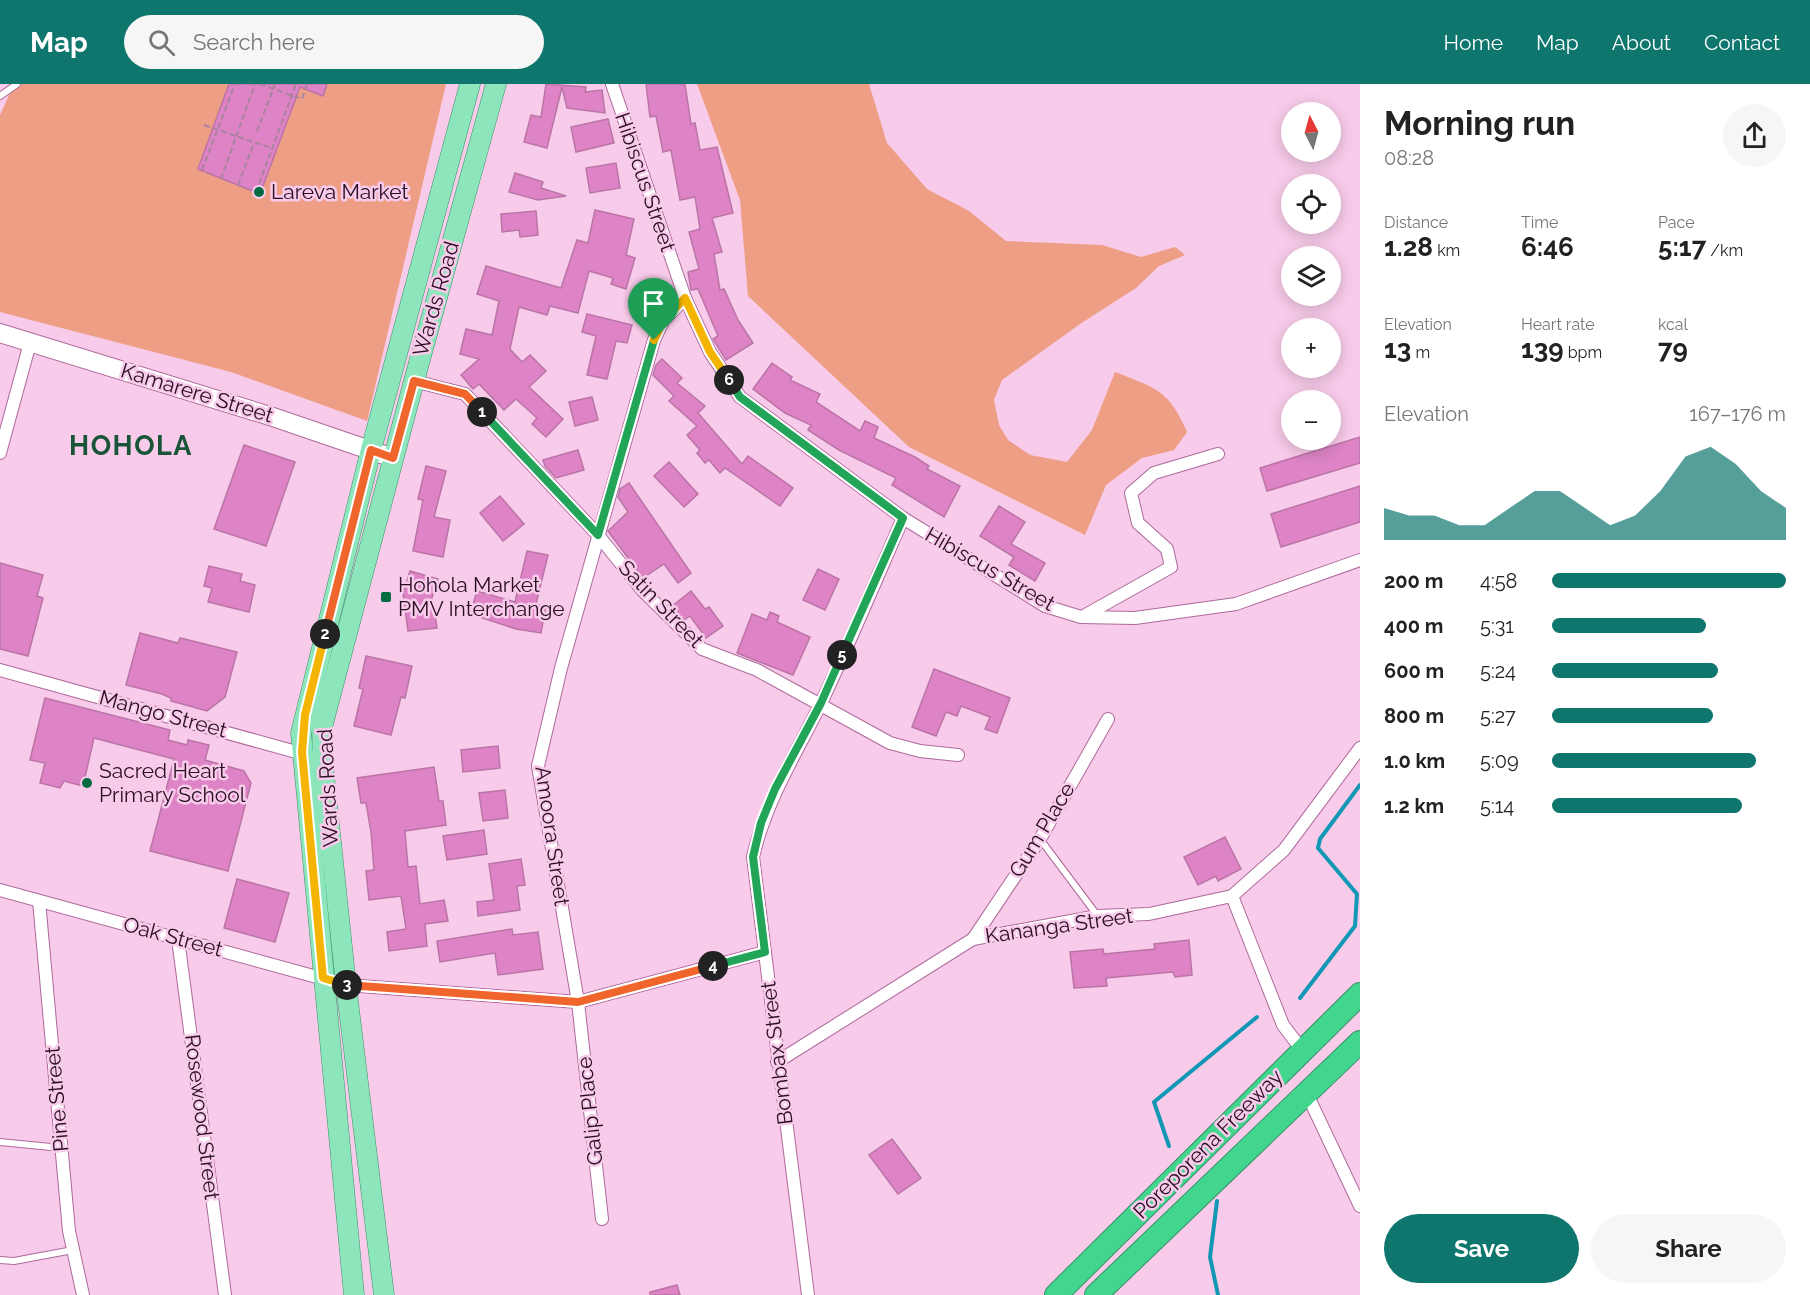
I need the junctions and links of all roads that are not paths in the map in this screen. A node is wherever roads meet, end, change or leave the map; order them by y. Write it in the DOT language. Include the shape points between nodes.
graph roads {
  1 [pos="17,84"];
  2 [pos="470,84"];
  3 [pos="496,84"];
  4 [pos="612,84"];
  5 [pos="0,96"];
  6 [pos="685,298"];
  7 [pos="0,333"];
  8 [pos="30,343"];
  9 [pos="414,381"];
  10 [pos="371,450"];
  11 [pos="0,453"];
  12 [pos="1218,454"];
  13 [pos="393,458"];
  14 [pos="903,518"];
  15 [pos="598,535"];
  16 [pos="1360,560"];
  17 [pos="1081,617"];
  18 [pos="0,670"];
  19 [pos="821,703"];
  20 [pos="1108,718"];
  21 [pos="1360,748"];
  22 [pos="302,752"];
  23 [pos="958,754"];
  24 [pos="323,765"];
  25 [pos="1040,839"];
  26 [pos="0,890"];
  27 [pos="1232,896"];
  28 [pos="39,901"];
  29 [pos="1098,916"];
  30 [pos="178,939"];
  31 [pos="973,939"];
  32 [pos="765,952"];
  33 [pos="323,978"];
  34 [pos="346,985"];
  35 [pos="1360,994"];
  36 [pos="578,1002"];
  37 [pos="1360,1042"];
  38 [pos="1302,1050"];
  39 [pos="777,1062"];
  40 [pos="1307,1094"];
  41 [pos="0,1142"];
  42 [pos="61,1148"];
  43 [pos="1360,1206"];
  44 [pos="602,1219"];
  45 [pos="73,1251"];
  46 [pos="0,1260"];
  47 [pos="83,1295"];
  48 [pos="225,1295"];
  49 [pos="354,1295"];
  50 [pos="384,1295"];
  51 [pos="808,1295"];
  52 [pos="1056,1295"];
  53 [pos="1096,1295"];
  1 -- 5 [label="lane"];
  2 -- 10 [label="main road, Wards Road"];
  3 -- 9 [label="main road, Wards Road"];
  4 -- 6 [label="street, Hibiscus Street"];
  6 -- 14 [label="street, Hibiscus Street" via="710,352 740,397"];
  6 -- 15 [label="street, Amoora Street" via="663,321 654,340"];
  7 -- 8 [label="street, Kamarere Street"];
  8 -- 10 [label="street, Kamarere Street"];
  8 -- 11 [label="street"];
  9 -- 13 [label="main road, Wards Road"];
  9 -- 15 [label="street, Satin Street" via="465,394"];
  10 -- 13 [label="street, Kamarere Street"];
  10 -- 22 [label="main road, Wards Road" via="305,715"];
  12 -- 17 [label="street" via="1154,473 1131,493 1138,522 1167,549 1172,567"];
  13 -- 24 [label="main road, Wards Road" via="322,727"];
  14 -- 17 [label="street, Hibiscus Street" via="1045,606"];
  14 -- 19 [label="street, Bombax Street"];
  15 -- 19 [label="street, Satin Street" via="642,590 702,649 757,670"];
  15 -- 36 [label="street, Amoora Street" via="538,766"];
  16 -- 17 [label="street, Hibiscus Street" via="1236,604 1135,618"];
  18 -- 22 [label="street, Mango Street"];
  19 -- 23 [label="street, Satin Street" via="890,743 920,751"];
  19 -- 32 [label="street, Bombax Street" via="775,789 753,857"];
  20 -- 25 [label="street, Gum Place"];
  21 -- 27 [label="street" via="1284,850"];
  22 -- 24 [label="street, Mango Street"];
  22 -- 33 [label="main road, Wards Road"];
  24 -- 34 [label="main road, Wards Road"];
  25 -- 29 [label="lane"];
  25 -- 31 [label="street, Gum Place"];
  26 -- 28 [label="street, Oak Street"];
  27 -- 29 [label="street, Kananga Street" via="1149,914"];
  27 -- 38 [label="street" via="1283,1025"];
  28 -- 30 [label="street, Oak Street"];
  28 -- 42 [label="street, Pine Street"];
  29 -- 31 [label="street, Kananga Street"];
  30 -- 33 [label="street, Oak Street"];
  30 -- 48 [label="street, Rosewood Street"];
  31 -- 39 [label="street, Kananga Street"];
  32 -- 36 [label="street, Oak Street"];
  32 -- 39 [label="street, Bombax Street"];
  33 -- 34 [label="street, Oak Street"];
  33 -- 49 [label="main road, Wards Road"];
  34 -- 36 [label="street, Oak Street"];
  34 -- 50 [label="main road, Wards Road"];
  35 -- 38 [label="highway, Poreporena Freeway"];
  36 -- 44 [label="street, Galip Place"];
  37 -- 40 [label="highway, Poreporena Freeway"];
  38 -- 52 [label="highway, Poreporena Freeway"];
  39 -- 51 [label="street, Bombax Street"];
  40 -- 43 [label="street"];
  40 -- 53 [label="highway, Poreporena Freeway"];
  41 -- 42 [label="lane"];
  42 -- 45 [label="street, Pine Street"];
  45 -- 46 [label="lane"];
  45 -- 47 [label="street, Pine Street"];
}
